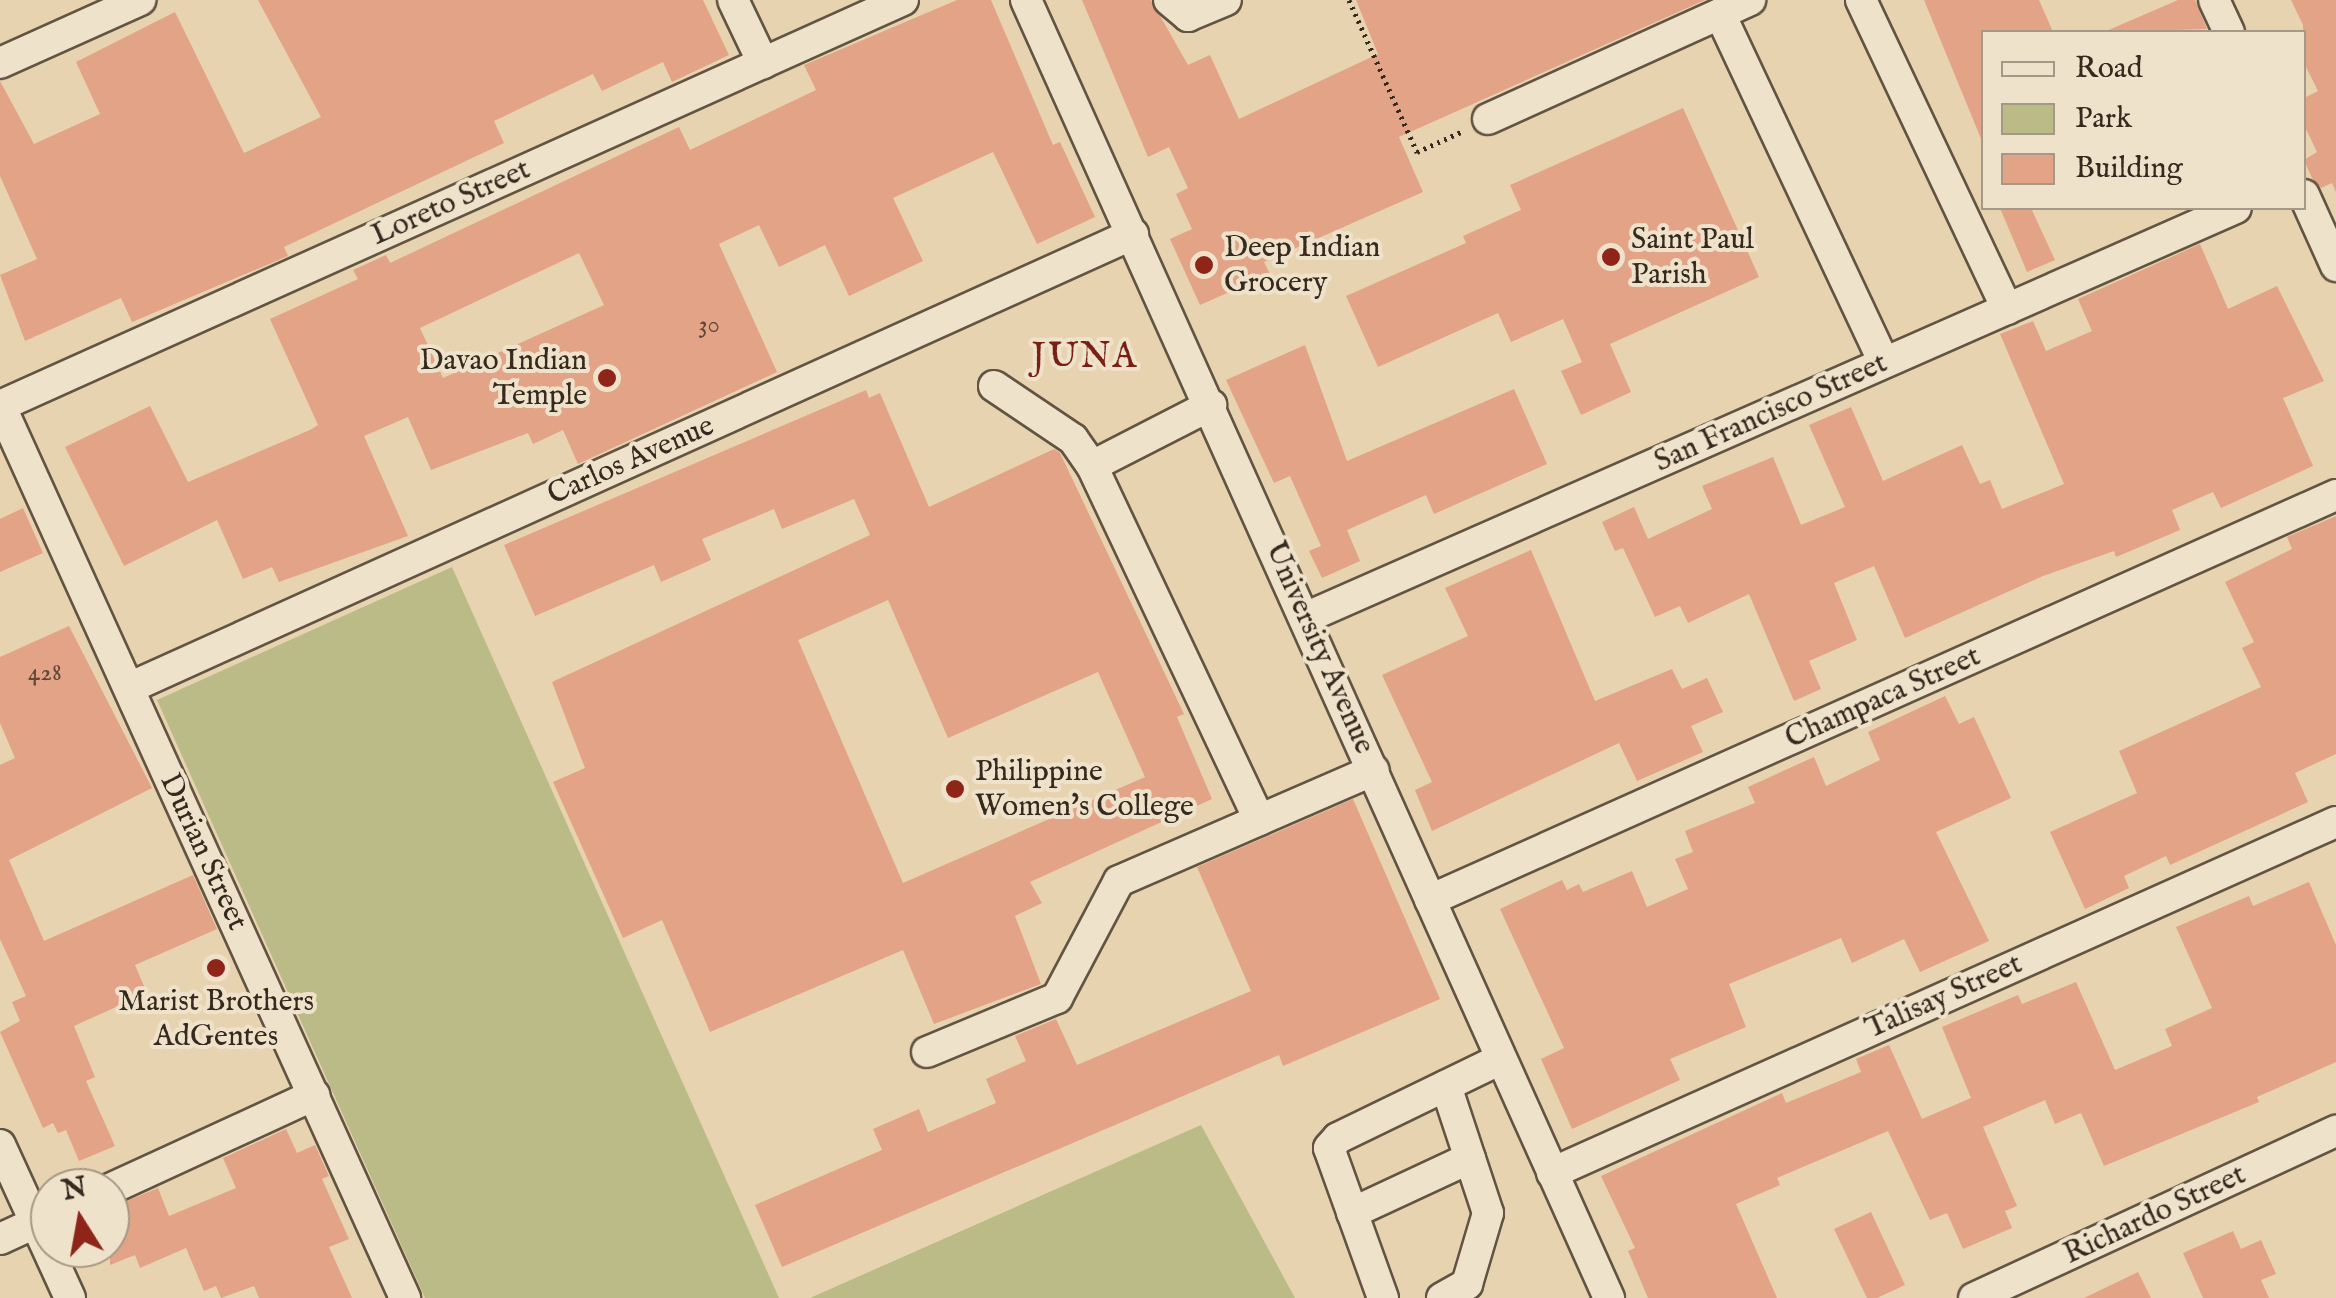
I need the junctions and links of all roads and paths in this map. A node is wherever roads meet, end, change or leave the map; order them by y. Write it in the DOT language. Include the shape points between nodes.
graph roads {
  1 [pos="140,0"];
  2 [pos="733,0"];
  3 [pos="902,0"];
  4 [pos="1026,0"];
  5 [pos="1169,0"];
  6 [pos="1226,0"];
  7 [pos="1349,0"];
  8 [pos="1750,0"];
  9 [pos="1861,0"];
  10 [pos="2214,0"];
  11 [pos="1720,14"];
  12 [pos="2228,30"];
  13 [pos="763,63"];
  14 [pos="0,64"];
  15 [pos="1488,119"];
  16 [pos="2306,199"];
  17 [pos="2231,210"];
  18 [pos="1133,234"];
  19 [pos="2336,266"];
  20 [pos="2007,308"];
  21 [pos="1884,362"];
  22 [pos="994,386"];
  23 [pos="0,406"];
  24 [pos="1212,406"];
  25 [pos="1092,466"];
  26 [pos="2336,496"];
  27 [pos="1305,618"];
  28 [pos="128,688"];
  29 [pos="1374,770"];
  30 [pos="1258,820"];
  31 [pos="2336,822"];
  32 [pos="1430,900"];
  33 [pos="927,1052"];
  34 [pos="1501,1059"];
  35 [pos="1446,1086"];
  36 [pos="314,1095"];
  37 [pos="2336,1131"];
  38 [pos="0,1145"];
  39 [pos="1470,1158"];
  40 [pos="1552,1173"];
  41 [pos="130,1179"];
  42 [pos="30,1197"];
  43 [pos="1352,1213"];
  44 [pos="30,1225"];
  45 [pos="0,1239"];
  46 [pos="60,1268"];
  47 [pos="70,1298"];
  48 [pos="405,1298"];
  49 [pos="1383,1298"];
  50 [pos="1442,1298"];
  51 [pos="1609,1298"];
  52 [pos="1974,1298"];
  1 -- 14 [label="street"];
  2 -- 13 [label="street"];
  3 -- 13 [label="street, Loreto Street"];
  4 -- 18 [label="street, University Avenue"];
  5 -- 6 [label="street" via="1188,16"];
  7 -- 15 [label="path" via="1418,152"];
  8 -- 11 [label="street"];
  9 -- 20 [label="street"];
  10 -- 12 [label="street"];
  11 -- 15 [label="street"];
  11 -- 21 [label="street"];
  13 -- 23 [label="street, Loreto Street"];
  16 -- 19 [label="street"];
  17 -- 20 [label="street, San Francisco Street"];
  18 -- 24 [label="street, University Avenue"];
  18 -- 28 [label="street, Carlos Avenue"];
  20 -- 21 [label="street, San Francisco Street"];
  21 -- 27 [label="street, San Francisco Street"];
  22 -- 25 [label="street" via="1073,439"];
  23 -- 28 [label="street, Durian Street"];
  24 -- 25 [label="street"];
  24 -- 27 [label="street, University Avenue"];
  25 -- 30 [label="street"];
  26 -- 32 [label="street, Champaca Street"];
  27 -- 29 [label="street, University Avenue"];
  28 -- 36 [label="street, Durian Street"];
  29 -- 30 [label="street"];
  29 -- 32 [label="street, University Avenue"];
  30 -- 33 [label="street" via="1119,882 1057,998"];
  31 -- 40 [label="street, Talisay Street"];
  32 -- 34 [label="street, University Avenue"];
  34 -- 35 [label="street"];
  34 -- 40 [label="street, University Avenue"];
  35 -- 39 [label="street"];
  35 -- 43 [label="street" via="1329,1148"];
  36 -- 41 [label="street"];
  36 -- 48 [label="street, Durian Street"];
  37 -- 52 [label="street, Richardo Street"];
  38 -- 42 [label="street"];
  39 -- 43 [label="street"];
  39 -- 50 [label="street" via="1488,1213 1466,1284"];
  40 -- 51 [label="street, University Avenue"];
  43 -- 49 [label="street"];
  44 -- 45 [label="street"];
  46 -- 47 [label="street"];
}
